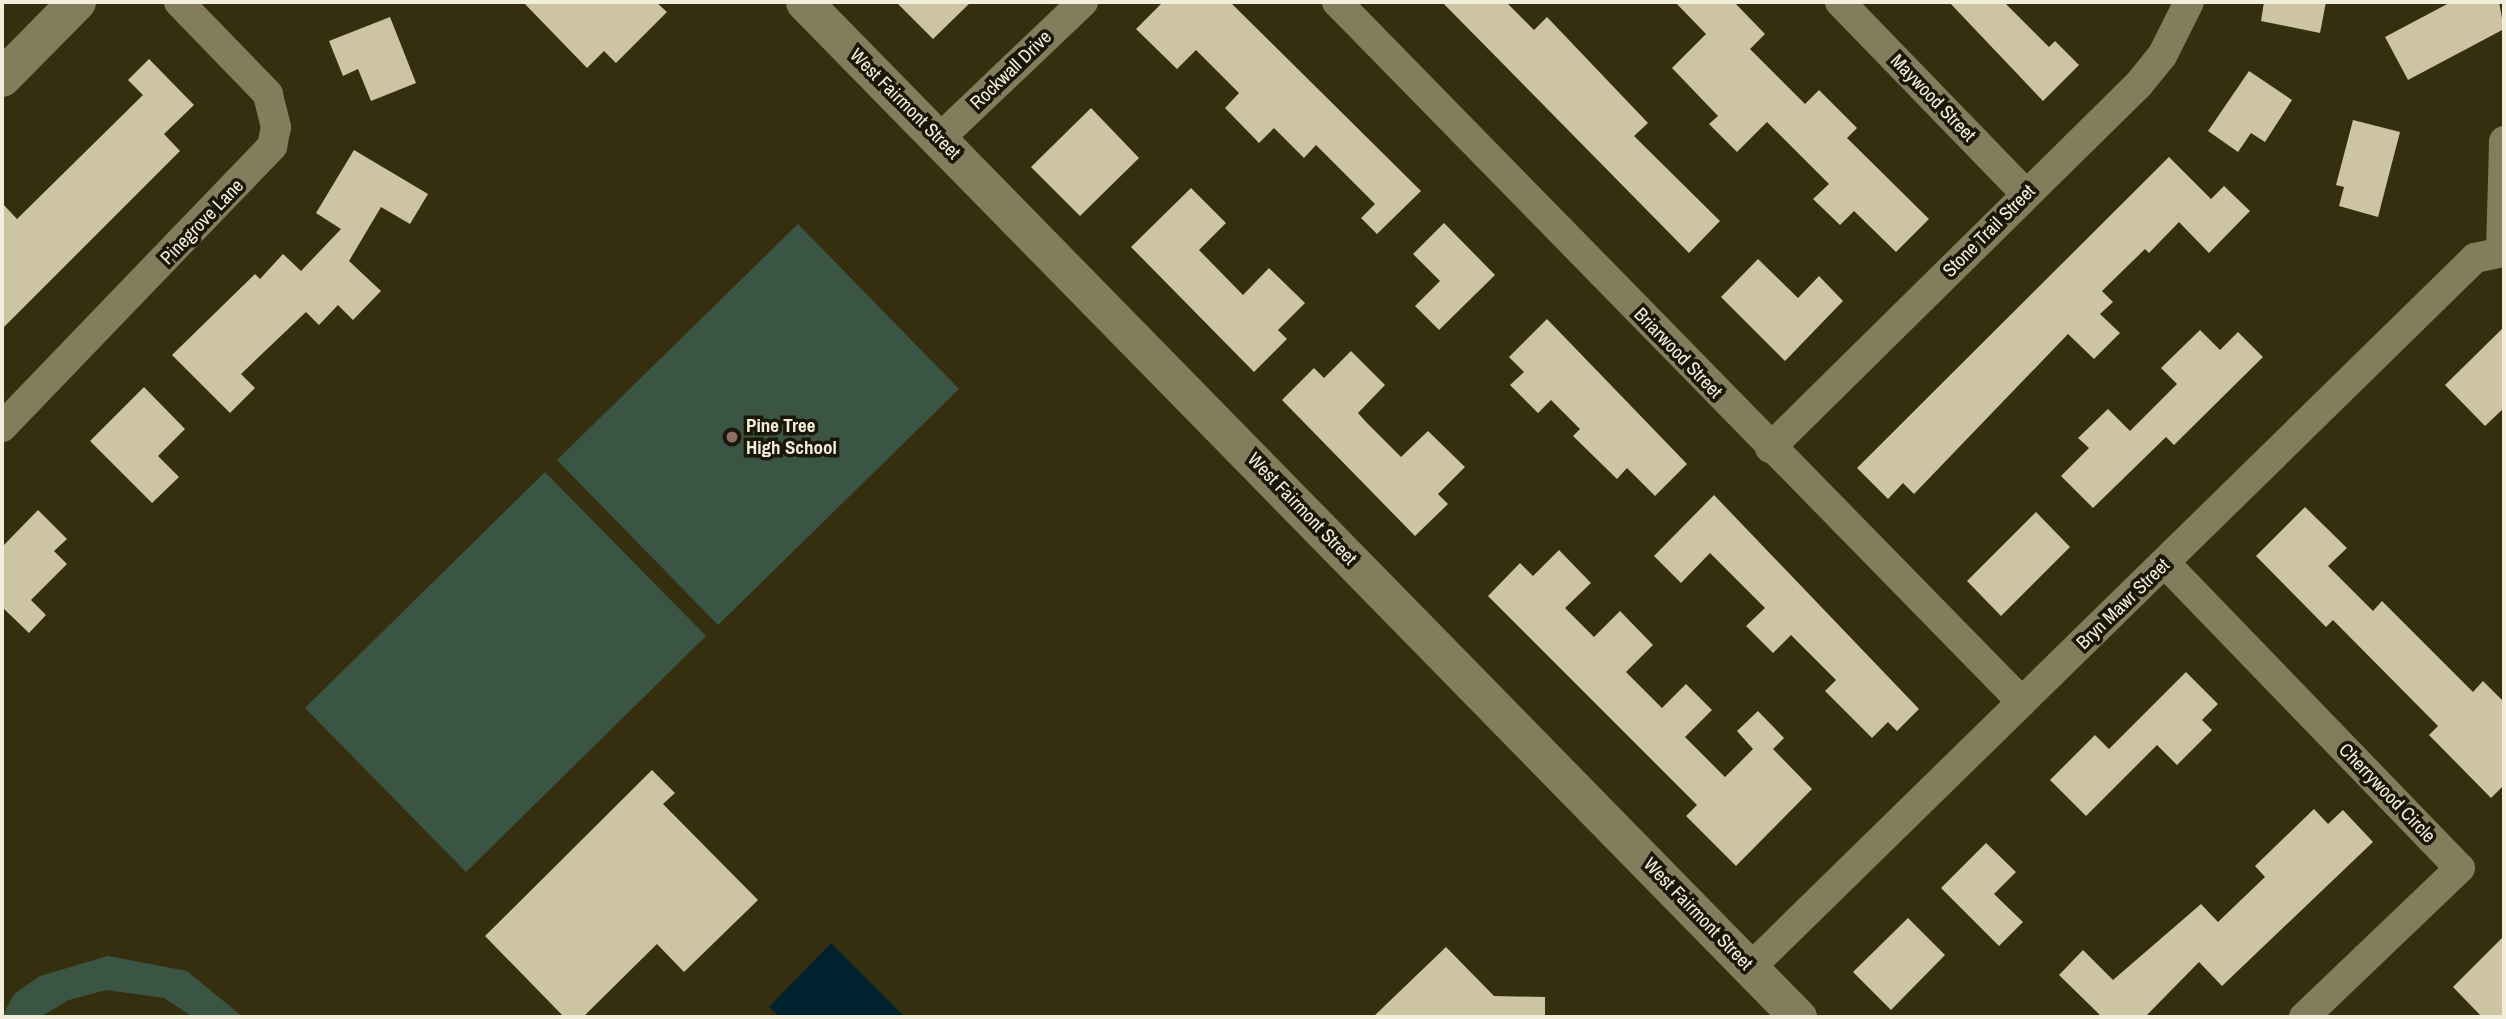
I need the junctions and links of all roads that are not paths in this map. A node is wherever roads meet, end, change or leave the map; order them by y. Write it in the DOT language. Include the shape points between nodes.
graph roads {
  1 [pos="78,2"];
  2 [pos="179,2"];
  3 [pos="804,2"];
  4 [pos="1083,2"];
  5 [pos="1337,2"];
  6 [pos="1840,2"];
  7 [pos="2189,2"];
  8 [pos="2,78"];
  9 [pos="939,139"];
  10 [pos="2504,141"];
  11 [pos="2026,194"];
  12 [pos="2503,251"];
  13 [pos="2,427"];
  14 [pos="1770,448"];
  15 [pos="2165,563"];
  16 [pos="2022,702"];
  17 [pos="1750,968"];
  18 [pos="1798,1017"];
  19 [pos="2304,1017"];
  1 -- 8 [label="main road"];
  2 -- 13 [label="street, Pinegrove Lane" via="268,94 275,115 272,146"];
  3 -- 9 [label="street, West Fairmont Street"];
  4 -- 9 [label="street, Rockwall Drive"];
  5 -- 14 [label="street, Briarwood Street"];
  6 -- 11 [label="street, Maywood Street"];
  7 -- 11 [label="street, Stone Trail Street" via="2162,56 2139,84"];
  9 -- 17 [label="street, West Fairmont Street"];
  10 -- 12 [label="street"];
  11 -- 14 [label="street, Stone Trail Street"];
  12 -- 15 [label="street, Bryn Mawr Street" via="2475,258"];
  14 -- 16 [label="street, Briarwood Street"];
  15 -- 16 [label="street, Bryn Mawr Street"];
  15 -- 19 [label="street, Cherrywood Circle" via="2460,868"];
  16 -- 17 [label="street, Bryn Mawr Street"];
  17 -- 18 [label="street, West Fairmont Street"];
}
